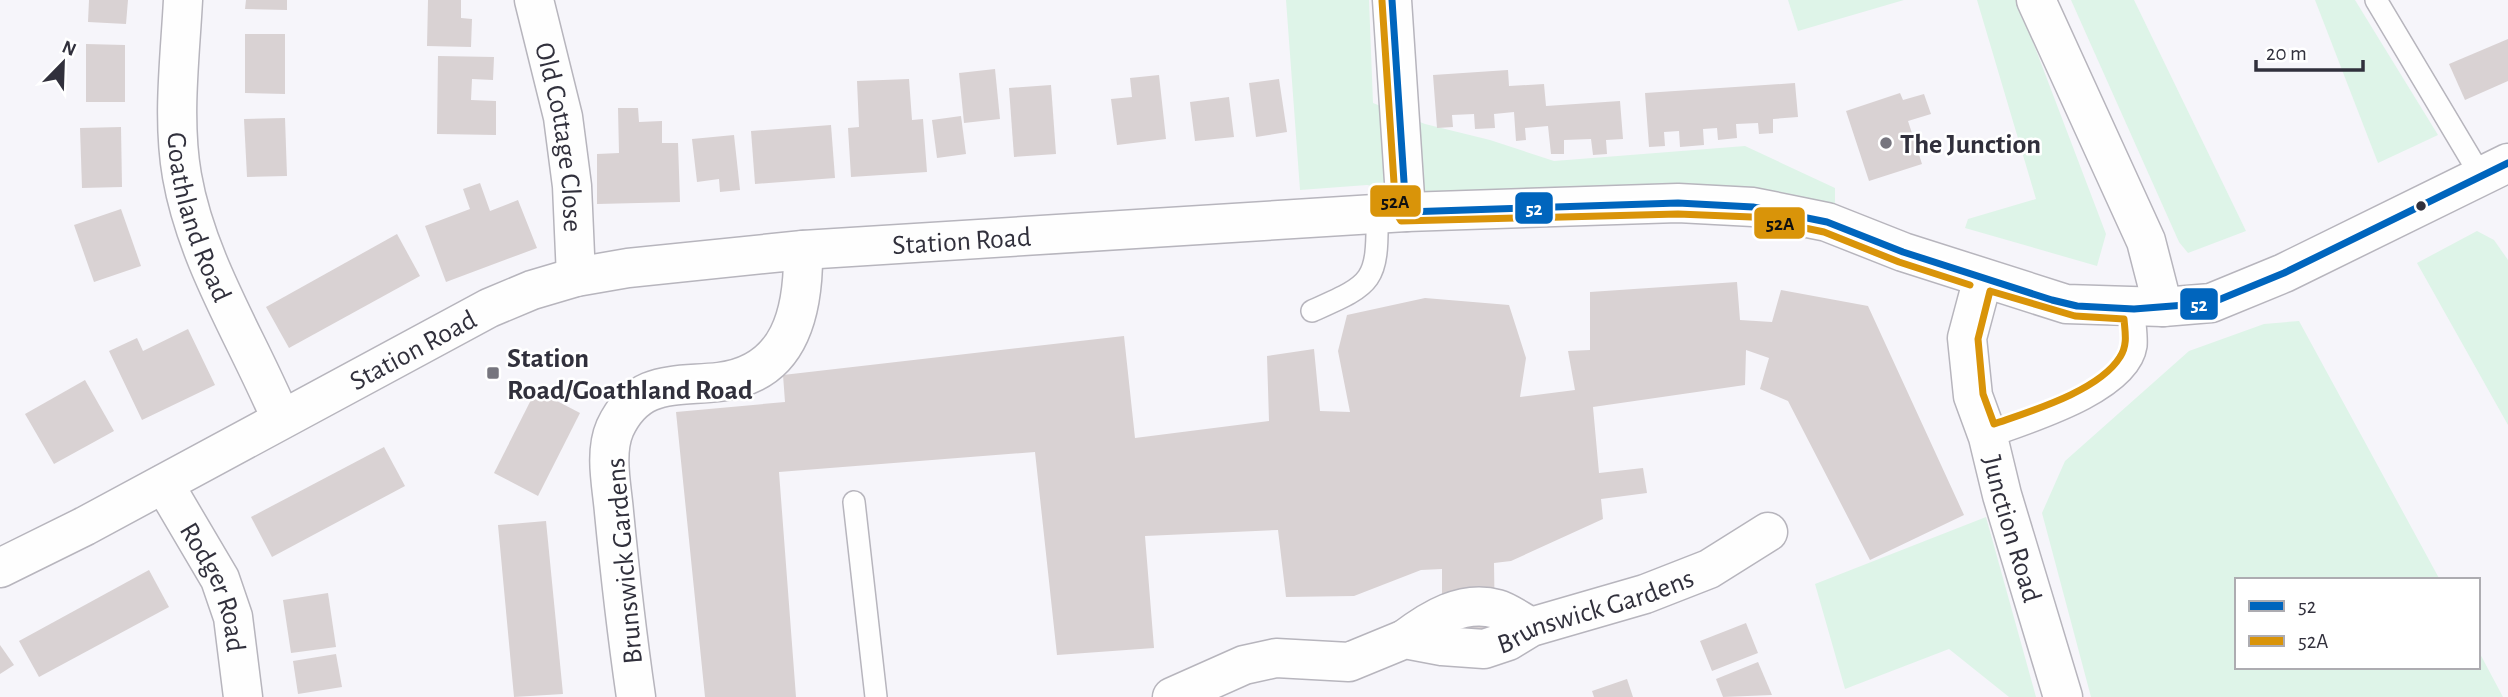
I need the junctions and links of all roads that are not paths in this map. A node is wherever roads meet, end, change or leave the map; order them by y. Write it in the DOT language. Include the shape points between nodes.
graph roads {
  1 [pos="183,0"];
  2 [pos="534,0"];
  3 [pos="1392,0"];
  4 [pos="2036,0"];
  5 [pos="2376,0"];
  6 [pos="2494,169"];
  7 [pos="1392,213"];
  8 [pos="803,250"];
  9 [pos="576,277"];
  10 [pos="1983,278"];
  11 [pos="2148,308"];
  12 [pos="1312,312"];
  13 [pos="281,419"];
  14 [pos="1988,437"];
  15 [pos="164,484"];
  16 [pos="854,502"];
  17 [pos="1768,532"];
  18 [pos="0,568"];
  19 [pos="243,697"];
  20 [pos="636,697"];
  21 [pos="876,697"];
  22 [pos="1172,697"];
  23 [pos="2063,697"];
  1 -- 13 [label="street, Goathland Road" via="177,118 182,176 212,269"];
  2 -- 9 [label="street, Old Cottage Close" via="565,130"];
  3 -- 7 [label="street"];
  4 -- 11 [label="street" via="2146,241"];
  5 -- 6 [label="lane"];
  6 -- 11 [label="street, Station Road" via="2284,273 2211,303"];
  7 -- 8 [label="street, Station Road"];
  7 -- 10 [label="street, Station Road" via="1678,202 1753,207 1827,222"];
  7 -- 12 [label="lane" via="1371,274 1357,290"];
  8 -- 9 [label="street, Station Road"];
  8 -- 20 [label="street, Brunswick Gardens" via="801,306 793,329 769,360 722,382 646,392 628,406 614,431 610,462"];
  9 -- 13 [label="street, Station Road" via="489,308"];
  10 -- 11 [label="street, Station Road" via="2066,304"];
  10 -- 14 [label="street, Junction Road" via="1967,338 1973,396"];
  11 -- 14 [label="lane" via="2136,348 2123,370 2100,390 2067,409"];
  13 -- 15 [label="street, Station Road"];
  14 -- 23 [label="street, Junction Road"];
  15 -- 18 [label="street, Station Road"];
  15 -- 19 [label="street, Rodger Road" via="220,579 233,618"];
  16 -- 21 [label="lane"];
  17 -- 22 [label="street, Brunswick Gardens" via="1696,574 1531,627 1484,649 1405,639 1349,663 1276,657 1244,665"];
}
